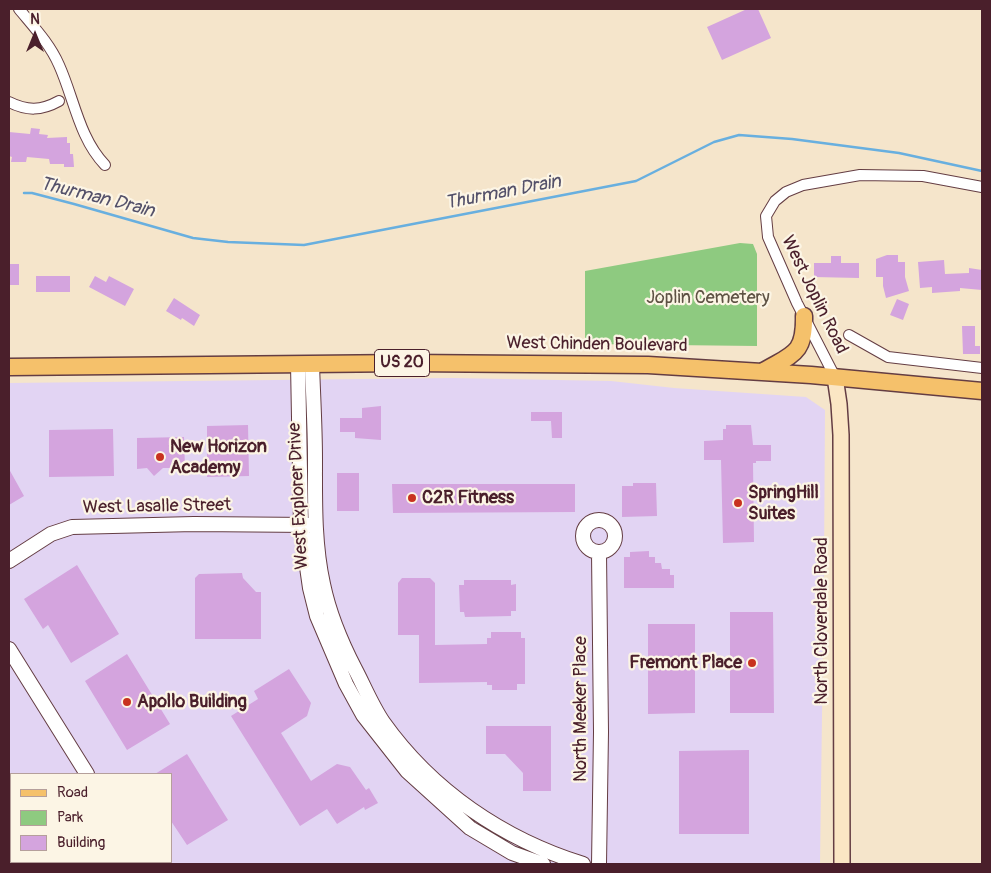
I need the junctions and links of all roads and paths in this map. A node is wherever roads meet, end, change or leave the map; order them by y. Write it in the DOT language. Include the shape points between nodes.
graph roads {
  1 [pos="19,9"];
  2 [pos="59,101"];
  3 [pos="9,102"];
  4 [pos="105,165"];
  5 [pos="982,187"];
  6 [pos="804,316"];
  7 [pos="849,335"];
  8 [pos="305,364"];
  9 [pos="9,367"];
  10 [pos="982,368"];
  11 [pos="762,372"];
  12 [pos="835,377"];
  13 [pos="982,390"];
  14 [pos="301,525"];
  15 [pos="316,525"];
  16 [pos="599,553"];
  17 [pos="9,561"];
  18 [pos="9,649"];
  19 [pos="86,773"];
  20 [pos="543,864"];
  21 [pos="583,864"];
  22 [pos="598,864"];
  23 [pos="842,864"];
  1 -- 4 [label="street" via="58,63 88,141"];
  2 -- 3 [label="street" via="35,110"];
  5 -- 6 [label="street, West Joplin Road" via="923,176 860,175 820,181 786,192 766,216 768,237"];
  6 -- 11 [label="main road" via="802,343 794,353"];
  6 -- 12 [label="street, West Joplin Road"];
  7 -- 10 [label="street" via="888,357"];
  8 -- 9 [label="main road, West Chinden Boulevard / US 20"];
  8 -- 11 [label="main road, West Chinden Boulevard / US 20" via="677,366"];
  8 -- 14 [label="street, West Explorer Drive"];
  8 -- 15 [label="street, West Explorer Drive"];
  11 -- 12 [label="main road, West Chinden Boulevard"];
  12 -- 13 [label="main road, West Chinden Boulevard"];
  12 -- 23 [label="main road, North Cloverdale Road" via="841,435"];
  14 -- 15 [label="street, West Lasalle Street"];
  14 -- 17 [label="street, West Lasalle Street" via="72,527 51,534"];
  14 -- 20 [label="street, West Explorer Drive" via="317,616 363,715 406,771 470,828 512,852"];
  15 -- 21 [label="street, West Explorer Drive" via="323,584 336,628 383,722 436,782 479,815 547,852"];
  16 -- 22 [label="street, North Meeker Place" via="601,732"];
  18 -- 19 [label="street"];
}
